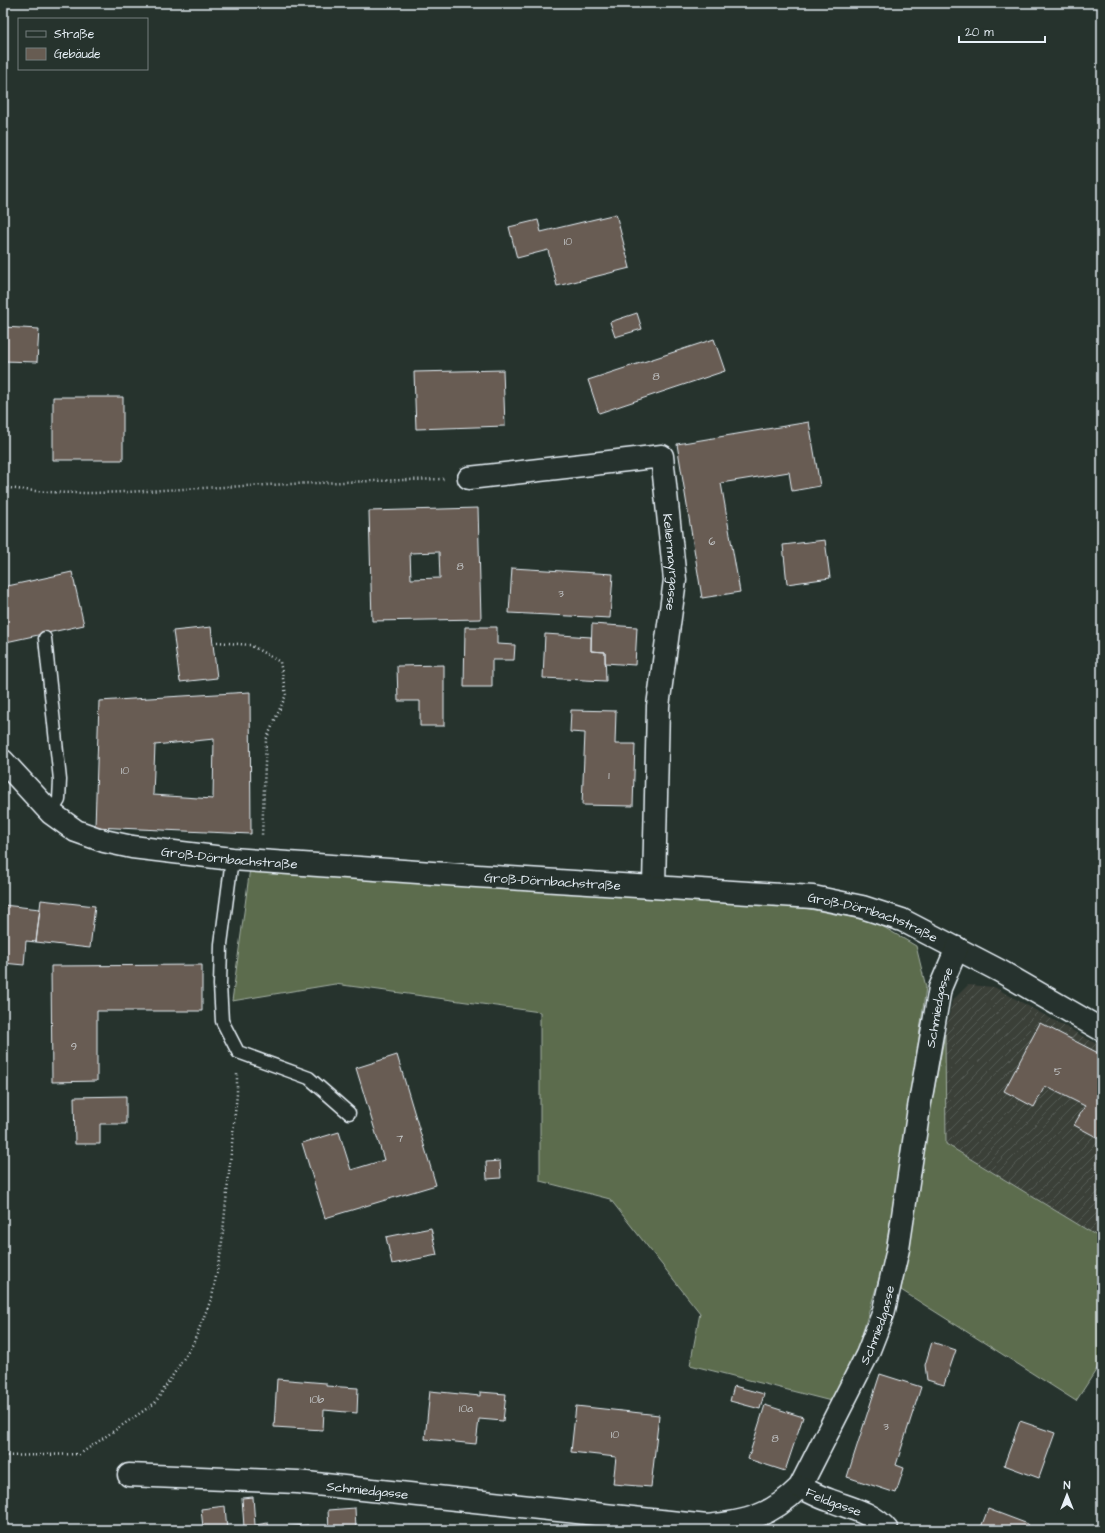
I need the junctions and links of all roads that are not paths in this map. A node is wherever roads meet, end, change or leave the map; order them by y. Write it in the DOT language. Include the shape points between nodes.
graph roads {
  1 [pos="469,478"];
  2 [pos="45,638"];
  3 [pos="3,761"];
  4 [pos="51,813"];
  5 [pos="232,859"];
  6 [pos="654,886"];
  7 [pos="957,948"];
  8 [pos="1102,1030"];
  9 [pos="349,1113"];
  10 [pos="129,1475"];
  11 [pos="800,1487"];
  12 [pos="604,1523"];
  13 [pos="887,1530"];
  1 -- 6 [label="street, Kellermayrgasse" via="662,456 675,580 658,706"];
  2 -- 4 [label="lane" via="60,780 58,800"];
  3 -- 4 [label="street, Groß-Dörnbachstraße"];
  4 -- 5 [label="street, Groß-Dörnbachstraße" via="76,831 104,841 132,847"];
  5 -- 6 [label="street, Groß-Dörnbachstraße"];
  5 -- 9 [label="lane" via="220,944 222,1021 238,1052 309,1078"];
  6 -- 7 [label="street, Groß-Dörnbachstraße" via="827,899 902,920"];
  7 -- 8 [label="street, Groß-Dörnbachstraße"];
  7 -- 11 [label="street, Schmiedgasse" via="940,988 898,1248 883,1314 867,1355"];
  10 -- 12 [label="street, Schmiedgasse" via="297,1482"];
  11 -- 12 [label="street, Schmiedgasse" via="786,1501 766,1513 737,1523 707,1526"];
  11 -- 13 [label="street, Feldgasse" via="868,1515"];
}
